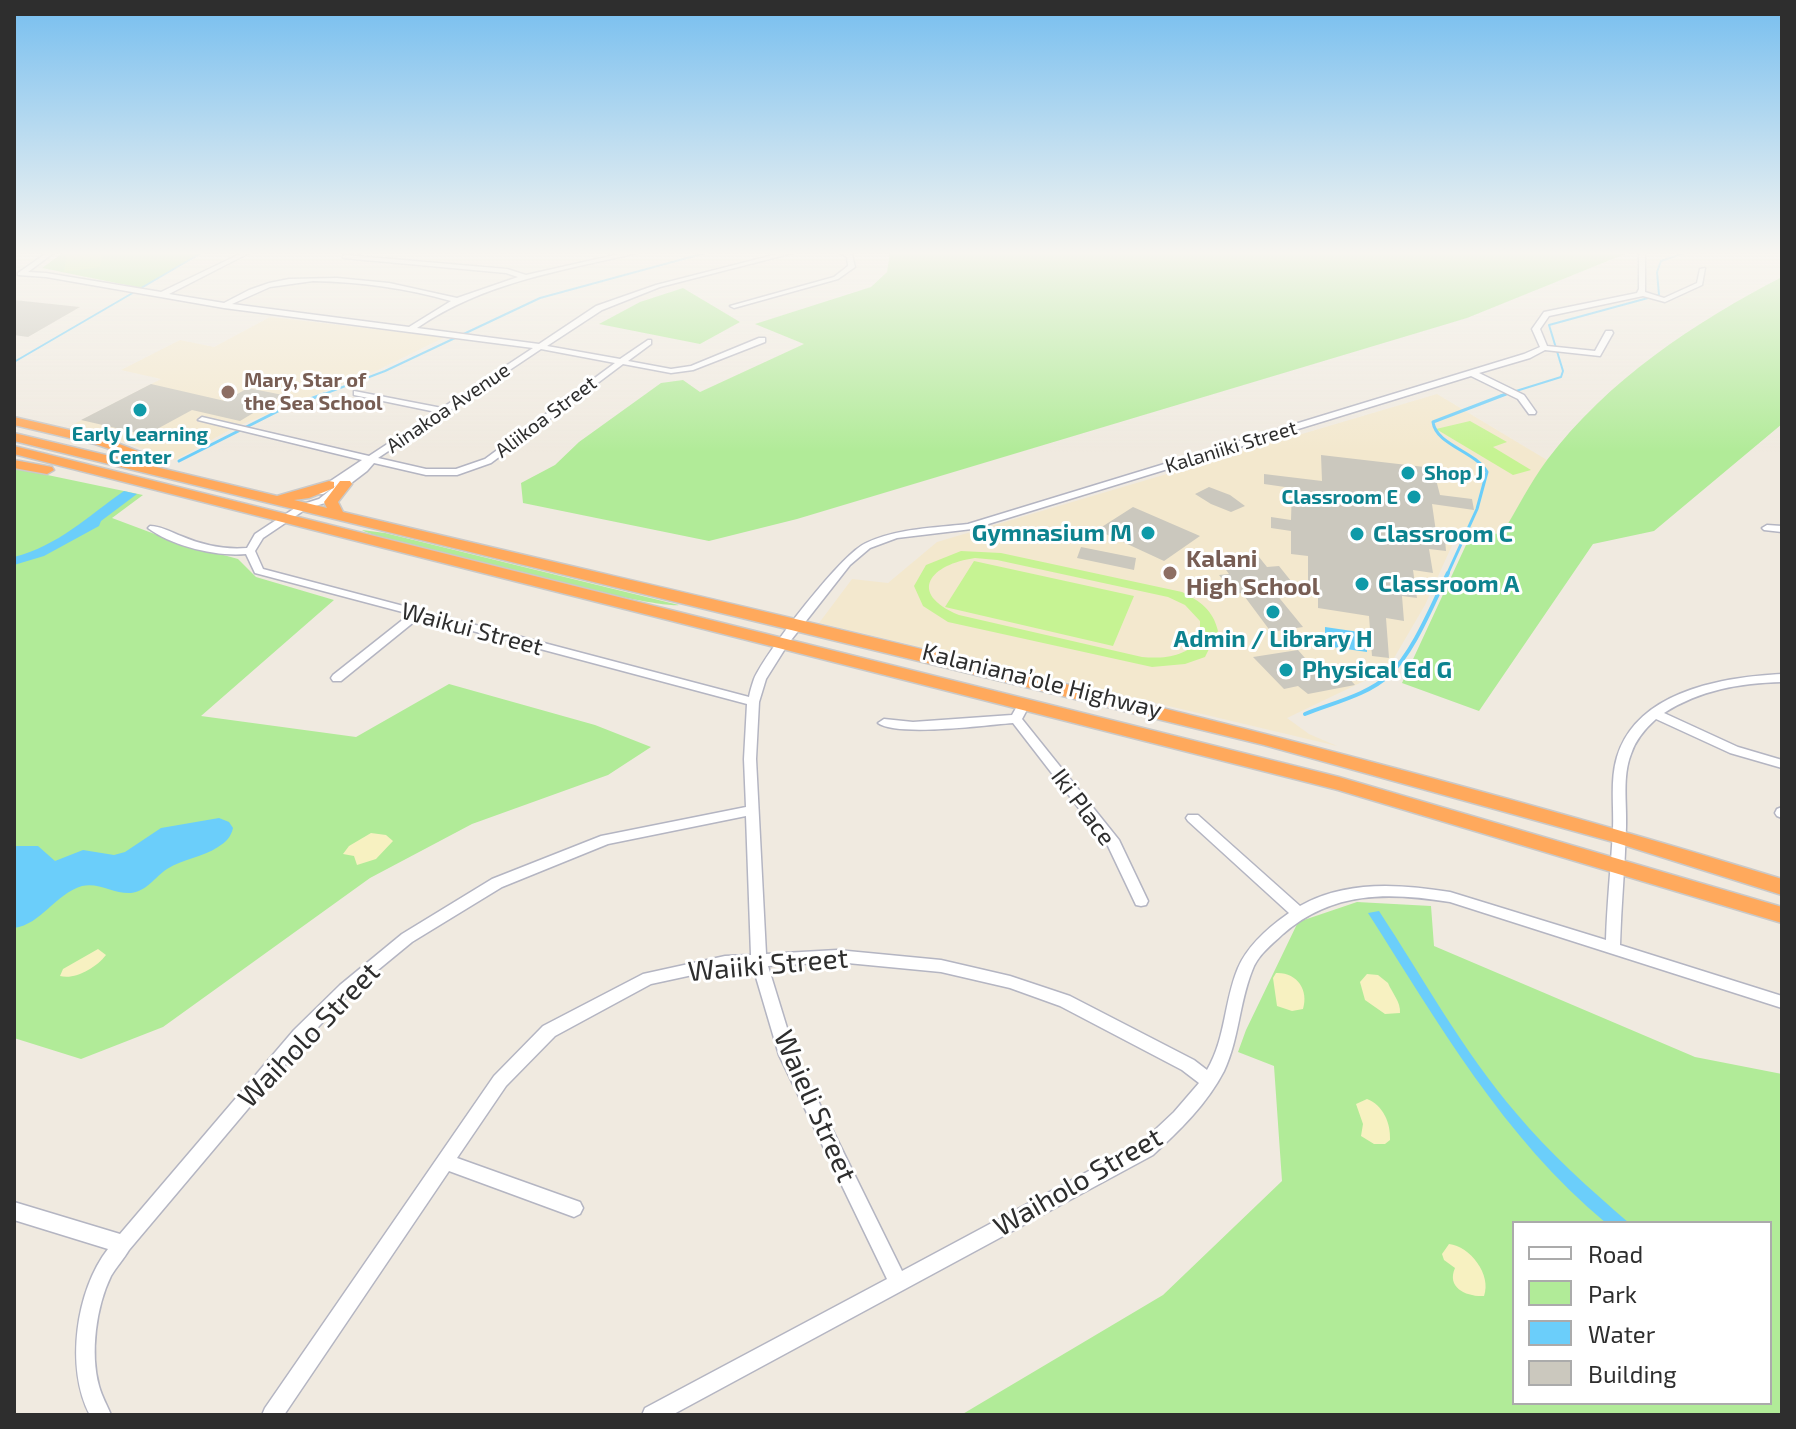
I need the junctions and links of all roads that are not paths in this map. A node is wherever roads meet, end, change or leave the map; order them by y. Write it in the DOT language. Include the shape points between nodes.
graph roads {
  1 [pos="327,319"];
  2 [pos="426,319"];
  3 [pos="581,319"];
  4 [pos="1544,319"];
  5 [pos="410,329"];
  6 [pos="1609,333"];
  7 [pos="762,340"];
  8 [pos="648,342"];
  9 [pos="539,347"];
  10 [pos="1544,348"];
  11 [pos="621,362"];
  12 [pos="1472,373"];
  13 [pos="357,393"];
  14 [pos="444,411"];
  15 [pos="1532,412"];
  16 [pos="202,420"];
  17 [pos="14,421"];
  18 [pos="14,437"];
  19 [pos="14,450"];
  20 [pos="371,460"];
  21 [pos="14,464"];
  22 [pos="204,483"];
  23 [pos="345,484"];
  24 [pos="329,485"];
  25 [pos="256,496"];
  26 [pos="214,501"];
  27 [pos="303,507"];
  28 [pos="336,515"];
  29 [pos="283,519"];
  30 [pos="153,528"];
  31 [pos="1767,528"];
  32 [pos="1782,529"];
  33 [pos="356,537"];
  34 [pos="250,551"];
  35 [pos="417,614"];
  36 [pos="796,625"];
  37 [pos="783,642"];
  38 [pos="337,678"];
  39 [pos="1782,678"];
  40 [pos="753,702"];
  41 [pos="1020,712"];
  42 [pos="1655,714"];
  43 [pos="884,723"];
  44 [pos="1782,764"];
  45 [pos="753,810"];
  46 [pos="1193,818"];
  47 [pos="1619,836"];
  48 [pos="1615,866"];
  49 [pos="1782,887"];
  50 [pos="1141,901"];
  51 [pos="1297,912"];
  52 [pos="1782,915"];
  53 [pos="1613,947"];
  54 [pos="759,960"];
  55 [pos="1782,1002"];
  56 [pos="1208,1080"];
  57 [pos="444,1161"];
  58 [pos="574,1208"];
  59 [pos="14,1211"];
  60 [pos="123,1244"];
  61 [pos="898,1282"];
  62 [pos="101,1415"];
  63 [pos="272,1415"];
  64 [pos="652,1415"];
  1 -- 5 [label="street"];
  2 -- 5 [label="street"];
  3 -- 9 [label="street, Ainakoa Avenue"];
  4 -- 10 [label="street" via="1536,329"];
  5 -- 9 [label="street"];
  6 -- 10 [label="street" via="1597,354"];
  7 -- 11 [label="street" via="684,371"];
  8 -- 11 [label="street, Aliikoa Street"];
  9 -- 11 [label="street"];
  9 -- 14 [label="street, Ainakoa Avenue"];
  10 -- 12 [label="street, Kalaniiki Street"];
  11 -- 20 [label="street, Aliikoa Street" via="479,465 435,473"];
  12 -- 15 [label="street" via="1521,397"];
  12 -- 36 [label="street, Kalaniiki Street" via="969,527 895,535 866,546 846,563"];
  13 -- 14 [label="street"];
  14 -- 20 [label="street, Ainakoa Avenue"];
  16 -- 20 [label="street, Aliikoa Street"];
  17 -- 22 [label="highway" via="99,441"];
  18 -- 22 [label="highway"];
  19 -- 26 [label="highway"];
  20 -- 23 [label="street, Ainakoa Avenue"];
  20 -- 24 [label="street, Ainakoa Avenue"];
  21 -- 26 [label="highway"];
  22 -- 25 [label="highway"];
  23 -- 27 [label="street, Ainakoa Avenue"];
  23 -- 28 [label="highway" via="331,502"];
  24 -- 25 [label="highway" via="299,496"];
  24 -- 27 [label="street, Ainakoa Avenue"];
  25 -- 27 [label="highway, Kalaniana’ole Highway"];
  26 -- 29 [label="highway, Kalaniana’ole Highway"];
  27 -- 28 [label="highway, Kalaniana’ole Highway"];
  27 -- 29 [label="street, Ainakoa Avenue"];
  28 -- 33 [label="highway"];
  28 -- 36 [label="highway, Kalaniana’ole Highway"];
  29 -- 33 [label="highway, Kalaniana’ole Highway"];
  29 -- 34 [label="street" via="259,536"];
  30 -- 34 [label="street" via="229,552"];
  31 -- 32 [label="street"];
  33 -- 37 [label="highway, Kalaniana’ole Highway"];
  34 -- 35 [label="street, Waikui Street" via="253,565 267,575"];
  35 -- 38 [label="street"];
  35 -- 40 [label="street, Waikui Street"];
  36 -- 37 [label="street, Kalaniiki Street"];
  36 -- 47 [label="highway, Kalaniana’ole Highway" via="1264,739"];
  37 -- 40 [label="street, Waieli Street" via="760,679"];
  37 -- 41 [label="highway, Kalaniana’ole Highway"];
  39 -- 42 [label="street" via="1710,688"];
  40 -- 45 [label="street, Waieli Street"];
  41 -- 43 [label="street" via="913,726"];
  41 -- 48 [label="highway, Kalaniana’ole Highway" via="1339,784"];
  41 -- 50 [label="street, Iki Place" via="1114,844"];
  42 -- 44 [label="street" via="1734,750"];
  42 -- 47 [label="street" via="1626,747"];
  45 -- 54 [label="street, Waieli Street"];
  45 -- 60 [label="street, Waiholo Street" via="606,840 497,883 407,938 300,1035"];
  46 -- 51 [label="street"];
  47 -- 48 [label="street"];
  47 -- 49 [label="highway, Kalaniana’ole Highway"];
  48 -- 52 [label="highway, Kalaniana’ole Highway"];
  48 -- 53 [label="street"];
  51 -- 53 [label="street, Waiholo Street" via="1341,894 1422,892"];
  51 -- 56 [label="street, Waiholo Street" via="1256,950 1243,973 1223,1057"];
  53 -- 55 [label="street, Waiholo Street"];
  54 -- 56 [label="street, Waiiki Street" via="869,957 1010,982 1065,1001"];
  54 -- 57 [label="street, Waiiki Street" via="648,978 549,1031 500,1081"];
  54 -- 61 [label="street, Waieli Street" via="787,1055"];
  56 -- 61 [label="street, Waiholo Street" via="1183,1117 1147,1149"];
  57 -- 58 [label="street"];
  57 -- 63 [label="street, Waiiki Street"];
  59 -- 60 [label="street"];
  60 -- 62 [label="street, Waiholo Street" via="105,1270 87,1334 87,1379"];
  61 -- 64 [label="street, Waiholo Street"];
}
